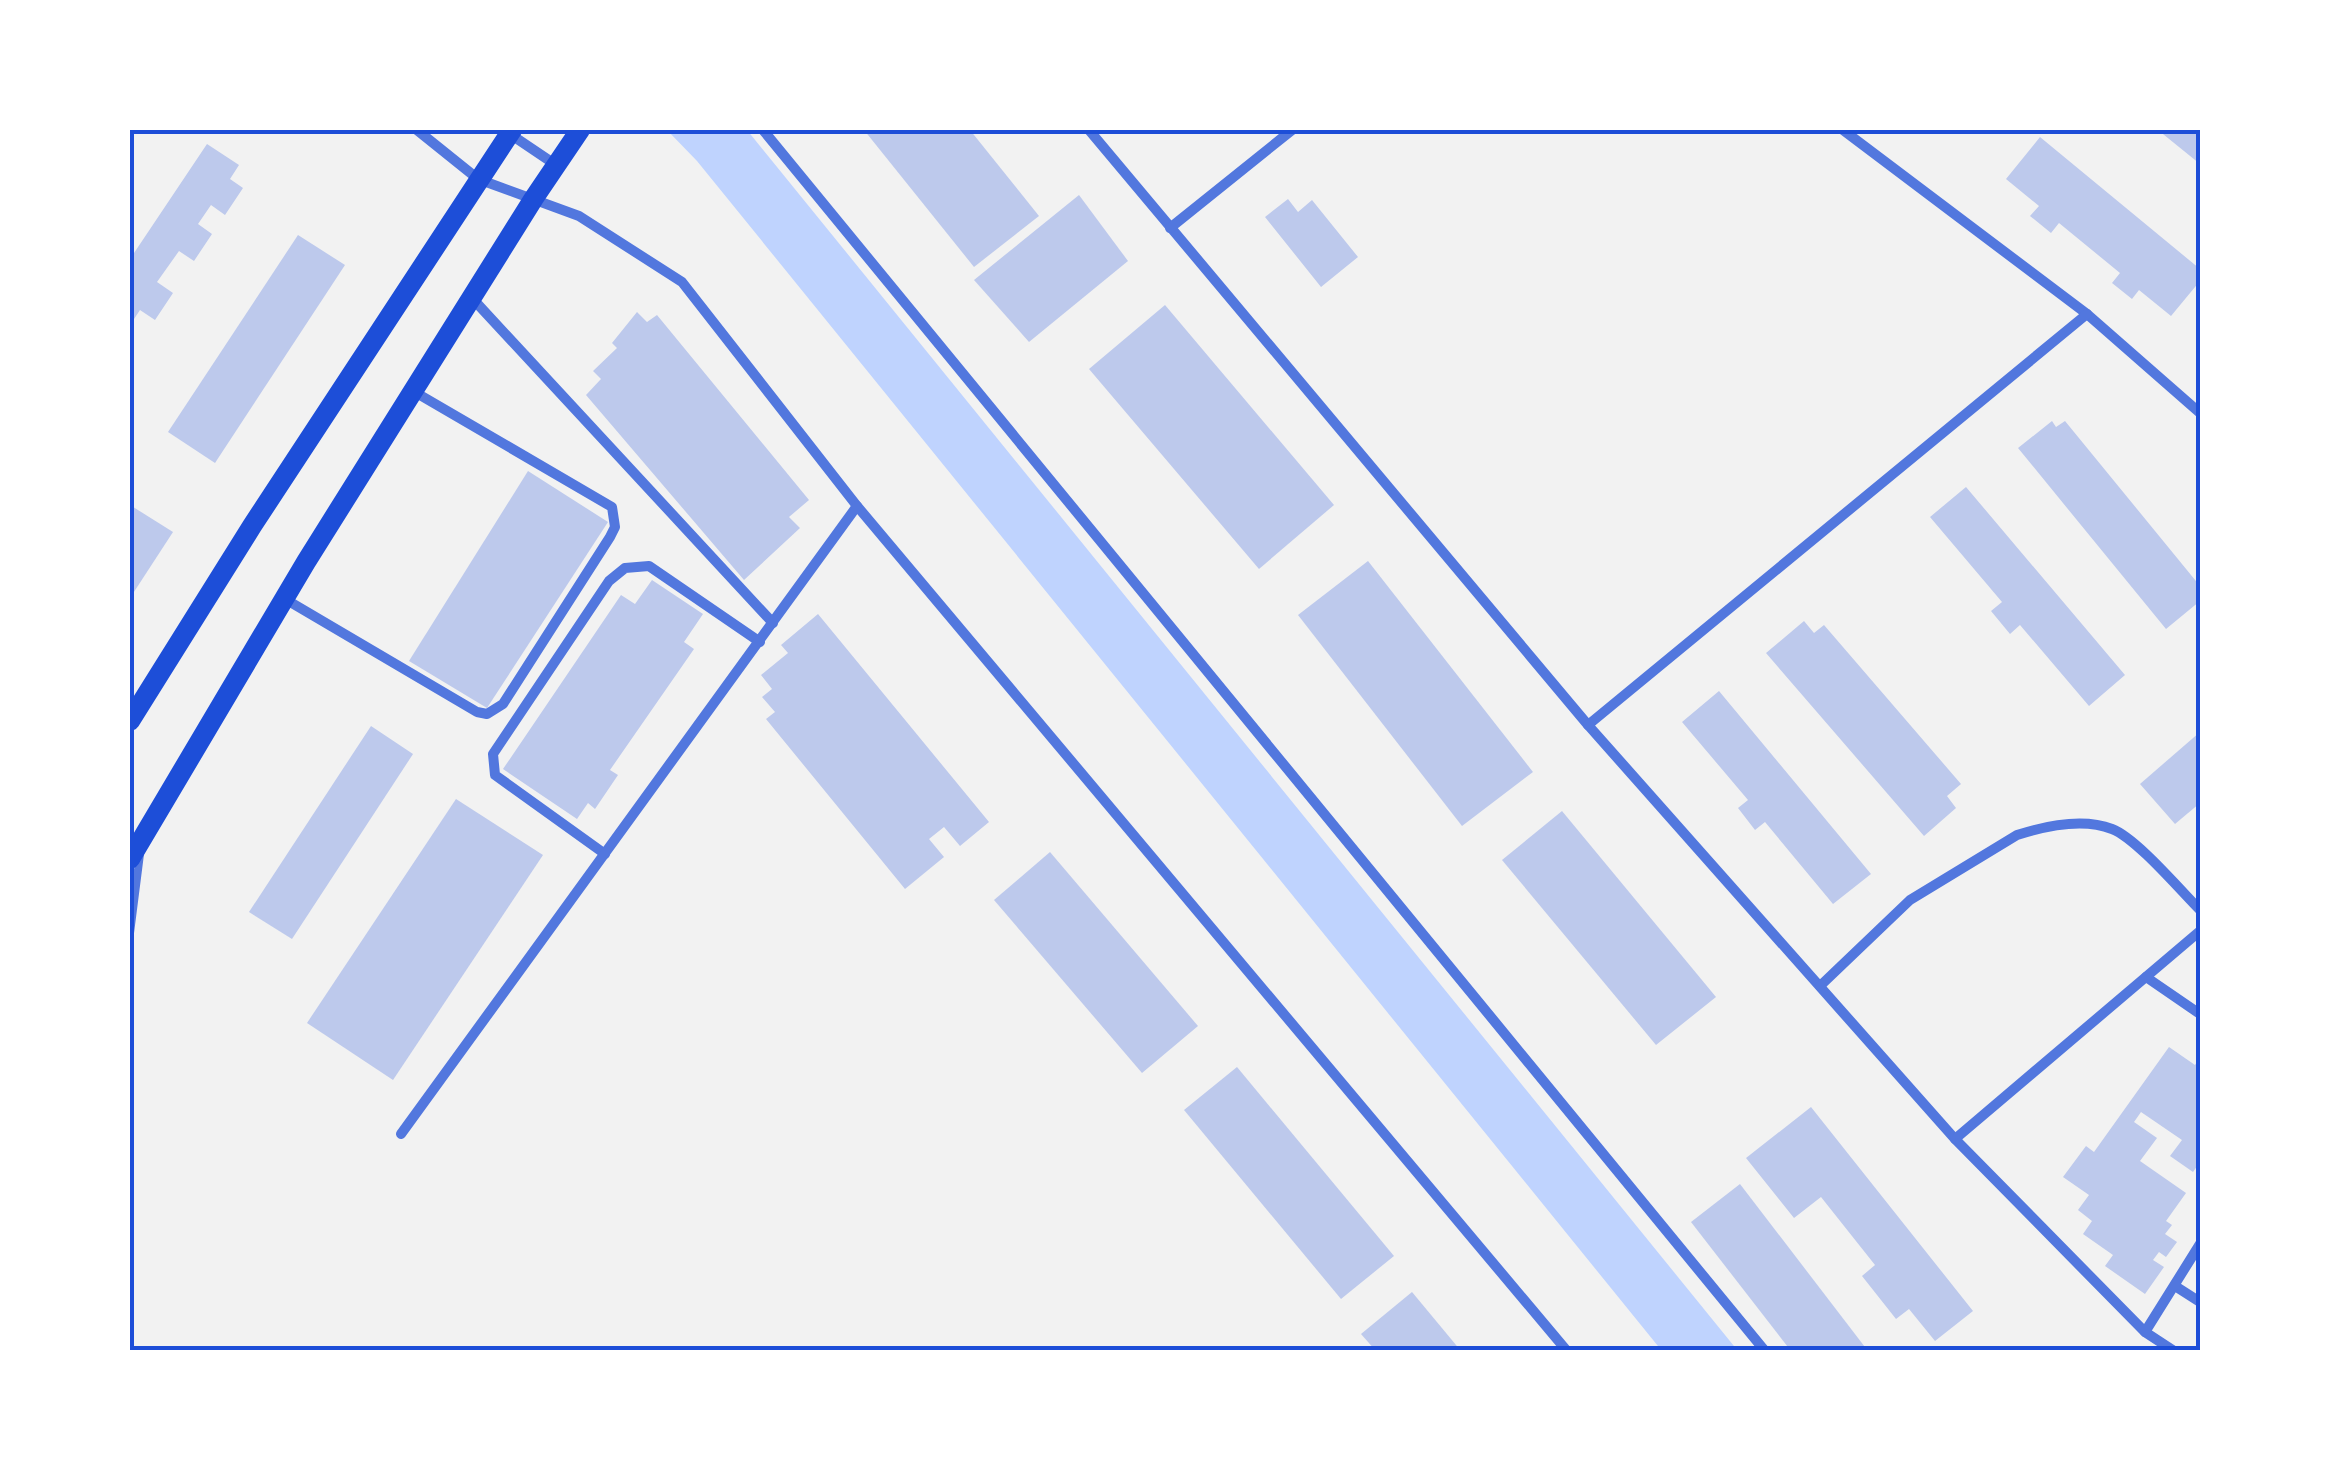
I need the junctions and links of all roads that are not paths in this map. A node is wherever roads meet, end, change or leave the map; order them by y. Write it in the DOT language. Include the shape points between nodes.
graph roads {
  1 [pos="417,130"];
  2 [pos="580,130"];
  3 [pos="763,130"];
  4 [pos="1089,130"];
  5 [pos="1292,130"];
  6 [pos="1843,130"];
  7 [pos="509,131"];
  8 [pos="556,165"];
  9 [pos="478,179"];
  10 [pos="534,198"];
  11 [pos="1170,228"];
  12 [pos="472,298"];
  13 [pos="2087,314"];
  14 [pos="413,391"];
  15 [pos="2200,413"];
  16 [pos="857,506"];
  17 [pos="284,599"];
  18 [pos="773,623"];
  19 [pos="760,642"];
  20 [pos="130,721"];
  21 [pos="1588,725"];
  22 [pos="143,835"];
  23 [pos="604,854"];
  24 [pos="130,859"];
  25 [pos="2200,910"];
  26 [pos="2200,930"];
  27 [pos="130,933"];
  28 [pos="2146,976"];
  29 [pos="1820,986"];
  30 [pos="2200,1014"];
  31 [pos="401,1134"];
  32 [pos="1956,1139"];
  33 [pos="2200,1244"];
  34 [pos="2175,1286"];
  35 [pos="2200,1302"];
  36 [pos="2145,1332"];
  37 [pos="1567,1351"];
  38 [pos="1764,1351"];
  39 [pos="2174,1351"];
  1 -- 9 [label="street"];
  2 -- 8 [label="main road"];
  3 -- 38 [label="street"];
  4 -- 11 [label="street"];
  5 -- 11 [label="street"];
  6 -- 13 [label="street"];
  7 -- 8 [label="street"];
  7 -- 9 [label="main road"];
  8 -- 10 [label="main road"];
  9 -- 10 [label="street"];
  9 -- 20 [label="main road"];
  10 -- 12 [label="main road"];
  10 -- 16 [label="street" via="579,216 682,282"];
  11 -- 21 [label="street"];
  12 -- 14 [label="main road"];
  12 -- 18 [label="street"];
  13 -- 15 [label="street"];
  13 -- 21 [label="street"];
  14 -- 17 [label="main road"];
  14 -- 17 [label="street" via="612,507 610,537 503,704 487,714"];
  16 -- 18 [label="street"];
  16 -- 37 [label="street"];
  17 -- 22 [label="main road"];
  18 -- 19 [label="street"];
  19 -- 23 [label="street"];
  19 -- 23 [label="street" via="649,566 625,568 609,582 492,764 495,776"];
  21 -- 29 [label="street"];
  22 -- 24 [label="main road"];
  22 -- 27 [label="lane"];
  23 -- 31 [label="street"];
  25 -- 29 [label="street" via="2125,836 2110,828 2052,826 2018,836 1910,900"];
  26 -- 28 [label="street"];
  28 -- 30 [label="street"];
  28 -- 32 [label="street"];
  29 -- 32 [label="street"];
  32 -- 36 [label="street"];
  33 -- 34 [label="street"];
  34 -- 35 [label="street"];
  34 -- 36 [label="street"];
  36 -- 39 [label="street"];
}
